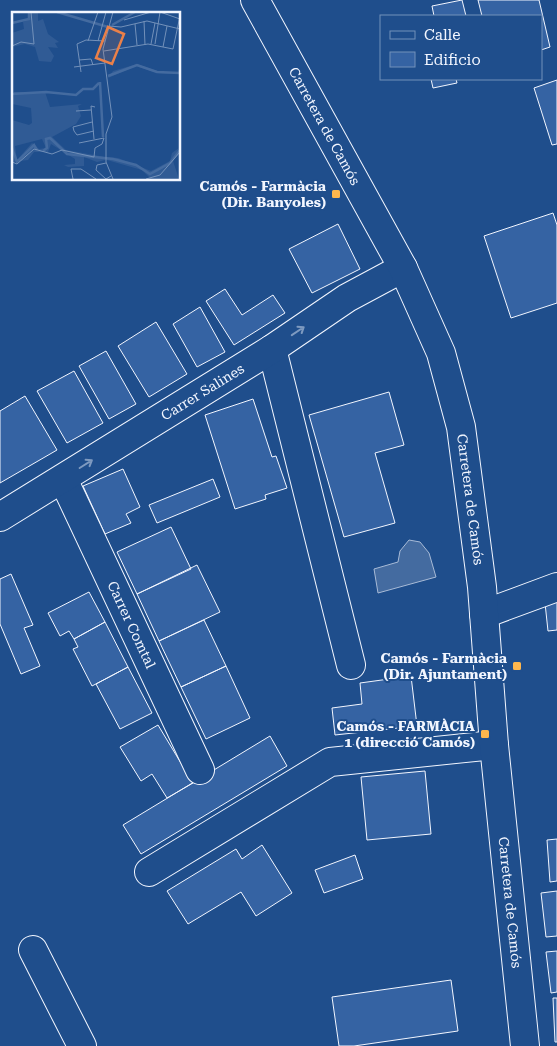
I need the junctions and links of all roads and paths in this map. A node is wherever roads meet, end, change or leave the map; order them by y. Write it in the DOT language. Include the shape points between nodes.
graph roads {
  1 [pos="254,0"];
  2 [pos="403,268"];
  3 [pos="272,349"];
  4 [pos="63,479"];
  5 [pos="0,517"];
  6 [pos="557,588"];
  7 [pos="484,614"];
  8 [pos="350,664"];
  9 [pos="494,745"];
  10 [pos="200,770"];
  11 [pos="149,872"];
  12 [pos="33,950"];
  13 [pos="82,1046"];
  14 [pos="525,1046"];
  1 -- 2 [label="street, Carretera de Camós"];
  3 -- 2 [label="street, Carrer Salines, one-way" via="347,298"];
  2 -- 7 [label="street, Carretera de Camós" via="441,353 461,426"];
  4 -- 3 [label="street, Carrer Salines, one-way"];
  3 -- 8 [label="street"];
  4 -- 5 [label="street, Carrer Salines"];
  4 -- 10 [label="street, Carrer Comtal"];
  6 -- 7 [label="street"];
  7 -- 9 [label="street, Carretera de Camós"];
  9 -- 11 [label="street" via="330,762"];
  9 -- 14 [label="street, Carretera de Camós"];
  12 -- 13 [label="street"];
}
